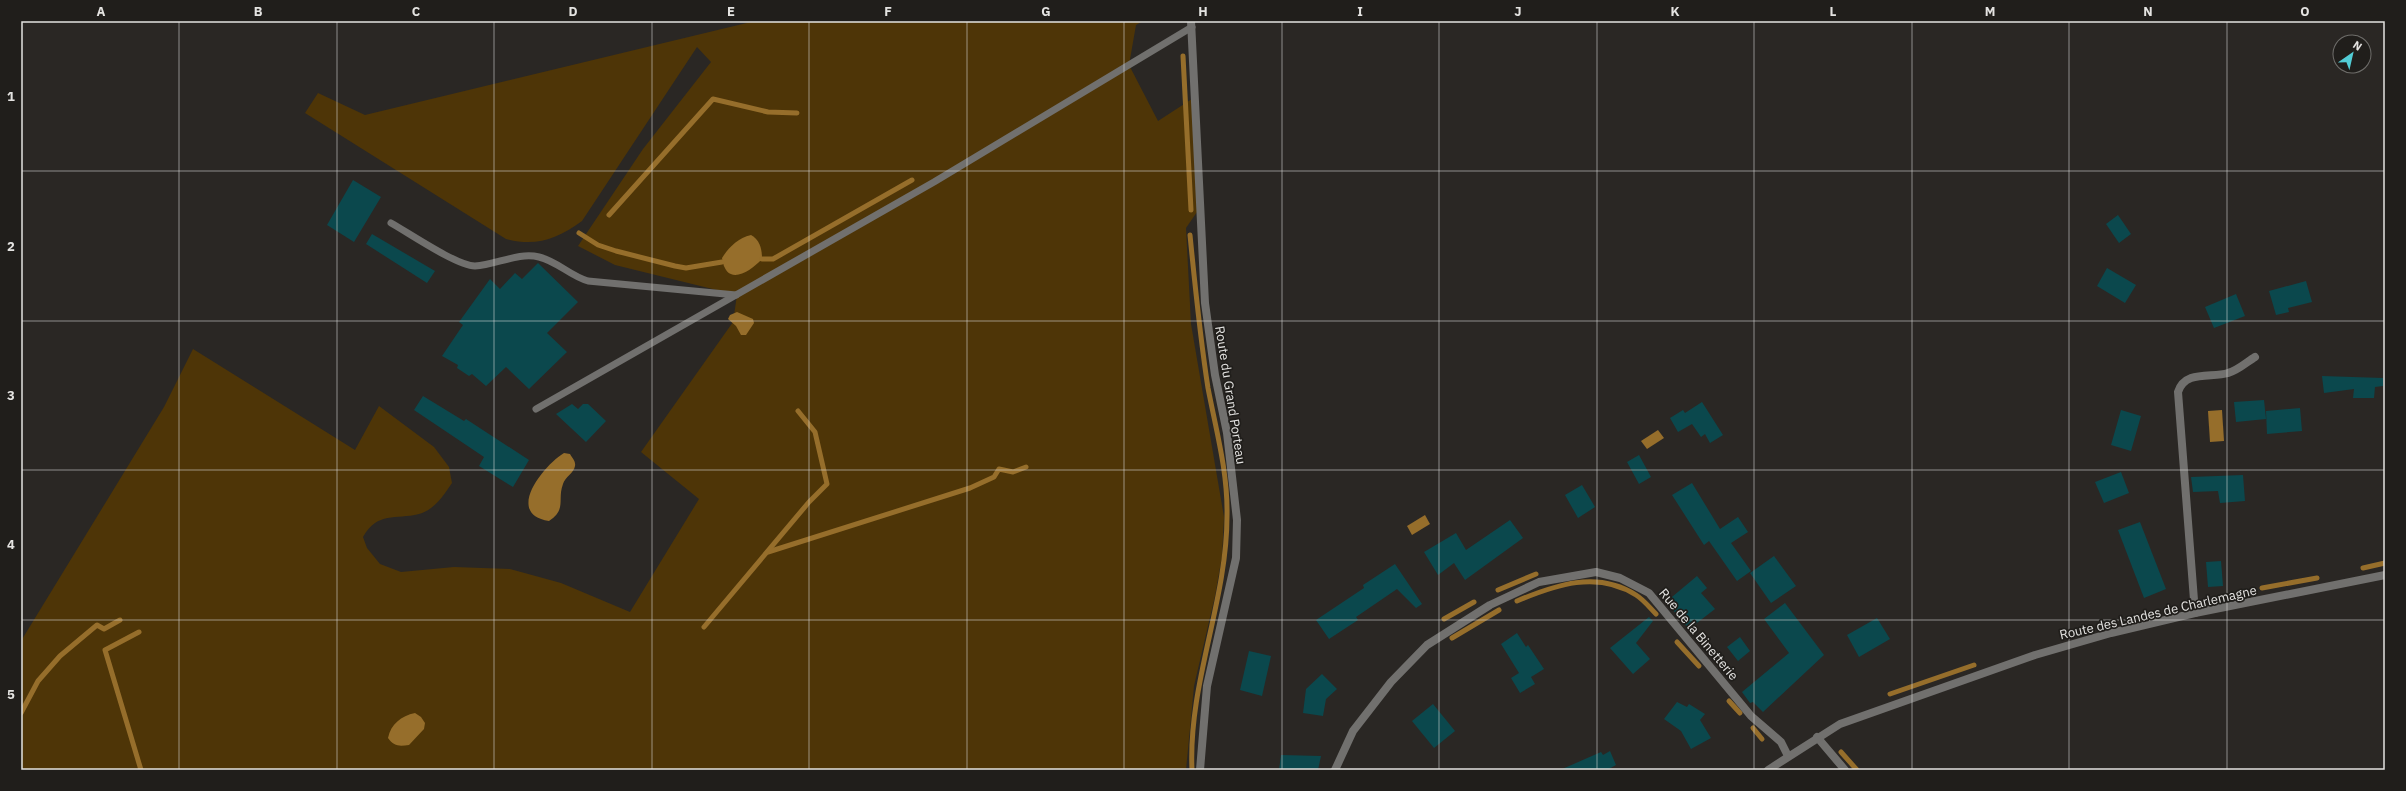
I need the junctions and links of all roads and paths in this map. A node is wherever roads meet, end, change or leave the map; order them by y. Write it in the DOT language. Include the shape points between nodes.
graph roads {
  1 [pos="1191,24"];
  2 [pos="391,223"];
  3 [pos="737,294"];
  4 [pos="2255,357"];
  5 [pos="536,409"];
  6 [pos="2385,575"];
  7 [pos="2195,613"];
  8 [pos="1818,737"];
  9 [pos="1788,756"];
  10 [pos="1200,770"];
  11 [pos="1335,770"];
  12 [pos="1768,770"];
  13 [pos="1845,770"];
  1 -- 3 [label="lane" via="934,182"];
  1 -- 10 [label="street, Route du Grand Porteau" via="1205,303 1215,375 1227,433 1237,520 1236,558 1207,686"];
  2 -- 3 [label="lane" via="464,265 484,265 526,256 539,257 588,281"];
  3 -- 5 [label="lane"];
  4 -- 7 [label="street" via="2229,373 2190,378 2181,384 2178,392"];
  6 -- 7 [label="street, Route des Landes de Charlemagne"];
  7 -- 8 [label="street, Route des Landes de Charlemagne" via="2111,633 1996,668 1840,724"];
  8 -- 9 [label="street, Route des Landes de Charlemagne"];
  8 -- 13 [label="street"];
  9 -- 11 [label="street, Rue de la Binetterie" via="1781,742 1751,716 1649,593 1620,578 1596,572 1539,582 1490,606 1427,645 1391,682 1353,731"];
  9 -- 12 [label="street, Route des Landes de Charlemagne"];
}
